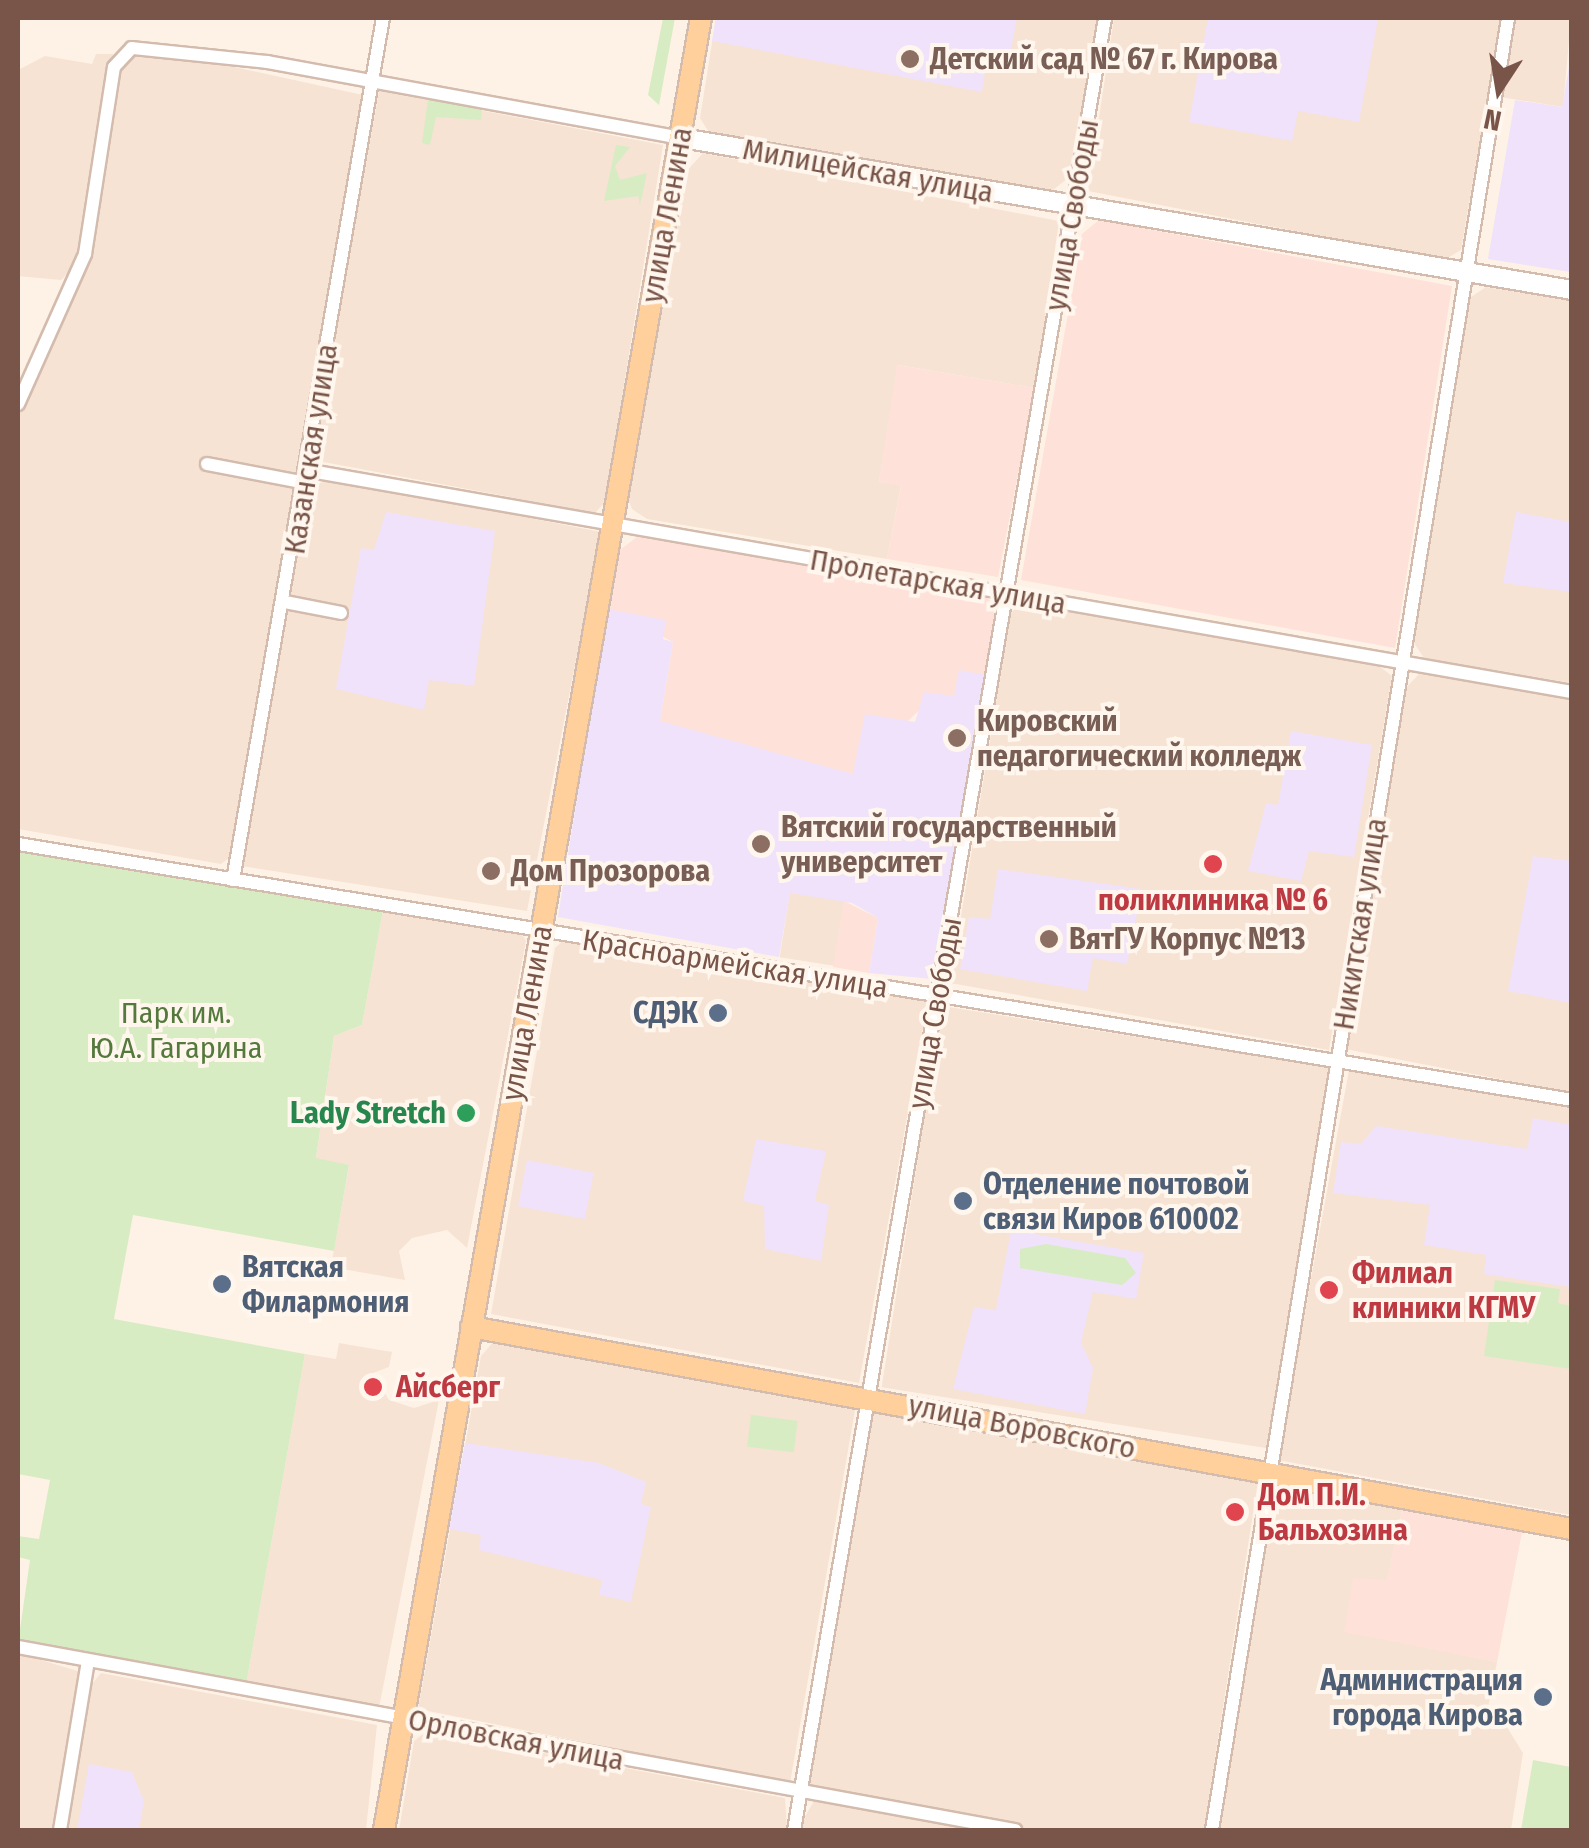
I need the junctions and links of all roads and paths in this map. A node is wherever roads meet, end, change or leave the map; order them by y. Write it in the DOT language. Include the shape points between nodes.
graph roads {
  1 [pos="383,18"];
  2 [pos="702,18"];
  3 [pos="1105,18"];
  4 [pos="1508,18"];
  5 [pos="372,80"];
  6 [pos="682,138"];
  7 [pos="1073,207"];
  8 [pos="1464,272"];
  9 [pos="1572,290"];
  10 [pos="18,404"];
  11 [pos="208,464"];
  12 [pos="305,477"];
  13 [pos="611,525"];
  14 [pos="1008,594"];
  15 [pos="285,602"];
  16 [pos="341,613"];
  17 [pos="1402,663"];
  18 [pos="1572,692"];
  19 [pos="18,844"];
  20 [pos="232,880"];
  21 [pos="541,932"];
  22 [pos="937,998"];
  23 [pos="1338,1060"];
  24 [pos="1572,1100"];
  25 [pos="471,1327"];
  26 [pos="868,1398"];
  27 [pos="1269,1473"];
  28 [pos="1572,1529"];
  29 [pos="18,1647"];
  30 [pos="88,1660"];
  31 [pos="404,1718"];
  32 [pos="800,1792"];
  33 [pos="60,1830"];
  34 [pos="384,1830"];
  35 [pos="794,1830"];
  36 [pos="1015,1830"];
  37 [pos="1212,1830"];
  1 -- 5 [label="street, Казанская улица"];
  2 -- 6 [label="main road, улица Ленина"];
  3 -- 7 [label="street, улица Свободы"];
  4 -- 8 [label="street, Никитская улица"];
  5 -- 6 [label="street, Милицейская улица"];
  5 -- 10 [label="street, Милицейская улица" via="167,46 132,48 114,67 75,283"];
  5 -- 12 [label="street, Казанская улица"];
  6 -- 7 [label="street, Милицейская улица"];
  6 -- 13 [label="main road, улица Ленина"];
  7 -- 8 [label="street, Милицейская улица"];
  7 -- 14 [label="street, улица Свободы"];
  8 -- 9 [label="street, Милицейская улица"];
  8 -- 17 [label="street, Никитская улица"];
  11 -- 12 [label="street, Пролетарская улица"];
  12 -- 13 [label="street, Пролетарская улица"];
  12 -- 15 [label="street, Казанская улица"];
  13 -- 14 [label="street, Пролетарская улица"];
  13 -- 21 [label="main road, улица Ленина"];
  14 -- 17 [label="street, Пролетарская улица"];
  14 -- 22 [label="street, улица Свободы"];
  15 -- 16 [label="street"];
  15 -- 20 [label="street, Казанская улица"];
  17 -- 18 [label="street, Пролетарская улица"];
  17 -- 23 [label="street, Никитская улица"];
  19 -- 20 [label="street, Красноармейская улица"];
  20 -- 21 [label="street, Красноармейская улица"];
  21 -- 22 [label="street, Красноармейская улица"];
  21 -- 25 [label="main road, улица Ленина"];
  22 -- 23 [label="street, Красноармейская улица"];
  22 -- 26 [label="street, улица Свободы"];
  23 -- 24 [label="street, Красноармейская улица"];
  23 -- 27 [label="street, Никитская улица"];
  25 -- 26 [label="main road, улица Воровского"];
  25 -- 31 [label="main road, улица Ленина"];
  26 -- 27 [label="main road, улица Воровского"];
  26 -- 32 [label="street, улица Свободы"];
  27 -- 28 [label="main road, улица Воровского"];
  27 -- 37 [label="street, Никитская улица"];
  29 -- 30 [label="street, Орловская улица"];
  30 -- 31 [label="street, Орловская улица"];
  30 -- 33 [label="street"];
  31 -- 32 [label="street, Орловская улица"];
  31 -- 34 [label="main road, улица Ленина"];
  32 -- 35 [label="street, улица Свободы"];
  32 -- 36 [label="street, Орловская улица"];
}
